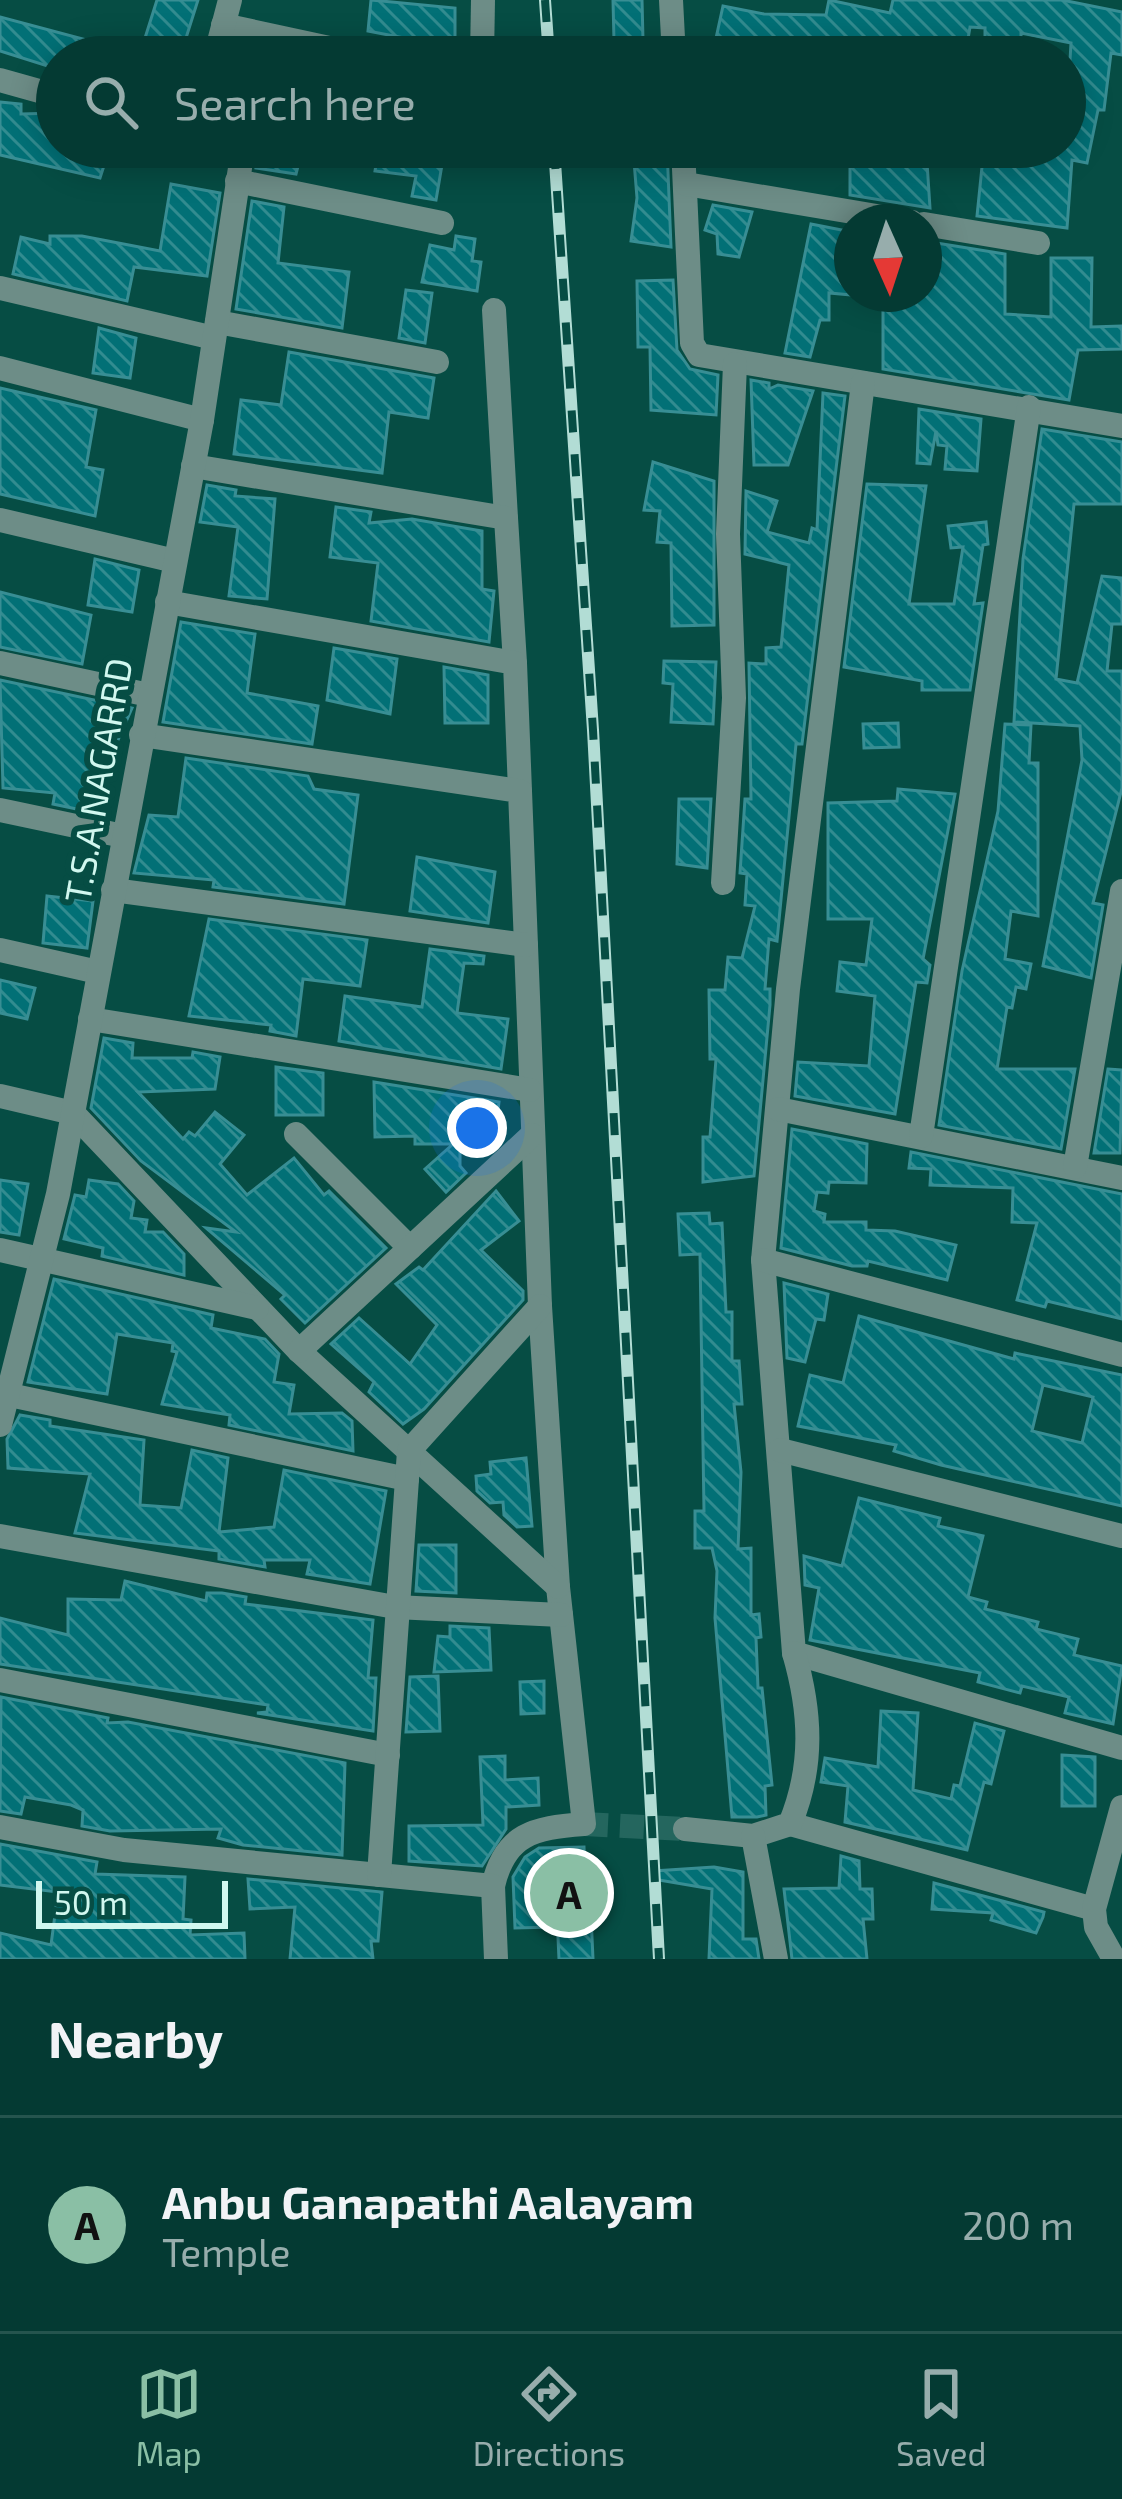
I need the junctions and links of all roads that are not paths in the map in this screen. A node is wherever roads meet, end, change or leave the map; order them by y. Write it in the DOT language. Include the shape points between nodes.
graph roads {
  1 [pos="483,0"];
  2 [pos="671,0"];
  3 [pos="226,12"];
  4 [pos="303,36"];
  5 [pos="482,36"];
  6 [pos="673,36"];
  7 [pos="0,80"];
  8 [pos="36,90"];
  9 [pos="238,168"];
  10 [pos="685,168"];
  11 [pos="237,181"];
  12 [pos="686,184"];
  13 [pos="834,209"];
  14 [pos="442,223"];
  15 [pos="942,227"];
  16 [pos="1038,243"];
  17 [pos="0,288"];
  18 [pos="494,310"];
  19 [pos="216,330"];
  20 [pos="436,362"];
  21 [pos="735,364"];
  22 [pos="0,368"];
  23 [pos="863,383"];
  24 [pos="1029,407"];
  25 [pos="202,420"];
  26 [pos="1122,426"];
  27 [pos="194,466"];
  28 [pos="506,518"];
  29 [pos="0,520"];
  30 [pos="175,561"];
  31 [pos="167,602"];
  32 [pos="515,663"];
  33 [pos="0,664"];
  34 [pos="149,695"];
  35 [pos="141,735"];
  36 [pos="520,791"];
  37 [pos="0,810"];
  38 [pos="123,836"];
  39 [pos="724,884"];
  40 [pos="113,890"];
  41 [pos="1122,891"];
  42 [pos="526,946"];
  43 [pos="0,950"];
  44 [pos="98,972"];
  45 [pos="89,1019"];
  46 [pos="530,1090"];
  47 [pos="0,1096"];
  48 [pos="778,1109"];
  49 [pos="73,1113"];
  50 [pos="296,1134"];
  51 [pos="532,1135"];
  52 [pos="921,1136"];
  53 [pos="1076,1167"];
  54 [pos="1122,1178"];
  55 [pos="410,1248"];
  56 [pos="0,1250"];
  57 [pos="41,1259"];
  58 [pos="764,1260"];
  59 [pos="540,1306"];
  60 [pos="259,1309"];
  61 [pos="299,1351"];
  62 [pos="1122,1355"];
  63 [pos="4,1394"];
  64 [pos="0,1425"];
  65 [pos="780,1450"];
  66 [pos="409,1451"];
  67 [pos="407,1479"];
  68 [pos="0,1536"];
  69 [pos="1122,1536"];
  70 [pos="558,1587"];
  71 [pos="395,1607"];
  72 [pos="561,1615"];
  73 [pos="794,1653"];
  74 [pos="0,1680"];
  75 [pos="1122,1748"];
  76 [pos="388,1755"];
  77 [pos="1122,1807"];
  78 [pos="790,1824"];
  79 [pos="0,1828"];
  80 [pos="685,1829"];
  81 [pos="753,1835"];
  82 [pos="379,1875"];
  83 [pos="493,1886"];
  84 [pos="1094,1909"];
  85 [pos="496,1959"];
  86 [pos="776,1959"];
  87 [pos="1114,1959"];
  1 -- 5 [label="street"];
  2 -- 6 [label="street"];
  3 -- 4 [label="street"];
  7 -- 8 [label="street"];
  9 -- 11 [label="street, T.S.A.NAGARRD"];
  10 -- 12 [label="street"];
  11 -- 14 [label="street"];
  11 -- 19 [label="street, T.S.A.NAGARRD"];
  12 -- 13 [label="street"];
  12 -- 21 [label="street" via="692,343 699,355"];
  15 -- 16 [label="street"];
  17 -- 19 [label="street"];
  18 -- 28 [label="street"];
  19 -- 20 [label="street"];
  19 -- 25 [label="street, T.S.A.NAGARRD"];
  21 -- 23 [label="street"];
  21 -- 39 [label="street" via="728,534 734,698"];
  22 -- 25 [label="street"];
  23 -- 24 [label="street"];
  23 -- 48 [label="street"];
  24 -- 26 [label="street"];
  24 -- 52 [label="street"];
  25 -- 27 [label="street, T.S.A.NAGARRD"];
  27 -- 28 [label="street"];
  27 -- 30 [label="street, T.S.A.NAGARRD"];
  28 -- 32 [label="street"];
  29 -- 30 [label="street"];
  30 -- 31 [label="street, T.S.A.NAGARRD"];
  31 -- 32 [label="street"];
  31 -- 34 [label="street, T.S.A.NAGARRD"];
  32 -- 36 [label="street"];
  33 -- 34 [label="street"];
  34 -- 35 [label="street, T.S.A.NAGARRD"];
  35 -- 36 [label="street"];
  35 -- 38 [label="street, T.S.A.NAGARRD"];
  36 -- 42 [label="street"];
  37 -- 38 [label="street"];
  38 -- 40 [label="street, T.S.A.NAGARRD"];
  40 -- 42 [label="street"];
  40 -- 44 [label="street, T.S.A.NAGARRD"];
  41 -- 53 [label="street"];
  42 -- 46 [label="street"];
  43 -- 44 [label="street"];
  44 -- 45 [label="street, T.S.A.NAGARRD"];
  45 -- 46 [label="street"];
  45 -- 49 [label="street, T.S.A.NAGARRD"];
  46 -- 51 [label="street"];
  47 -- 49 [label="street"];
  48 -- 52 [label="street"];
  48 -- 58 [label="street"];
  49 -- 57 [label="street, T.S.A.NAGARRD"];
  49 -- 60 [label="street"];
  50 -- 55 [label="street"];
  51 -- 55 [label="street"];
  51 -- 59 [label="street"];
  52 -- 53 [label="street"];
  53 -- 54 [label="street"];
  55 -- 61 [label="street"];
  56 -- 57 [label="street"];
  57 -- 60 [label="street"];
  57 -- 63 [label="street, T.S.A.NAGARRD"];
  58 -- 62 [label="street"];
  58 -- 65 [label="street"];
  59 -- 66 [label="street"];
  59 -- 70 [label="street"];
  60 -- 61 [label="street"];
  61 -- 66 [label="street"];
  63 -- 64 [label="street, T.S.A.NAGARRD"];
  63 -- 67 [label="street"];
  65 -- 69 [label="street"];
  65 -- 73 [label="street"];
  66 -- 67 [label="street"];
  66 -- 70 [label="street"];
  67 -- 71 [label="street"];
  68 -- 71 [label="street"];
  70 -- 72 [label="street"];
  71 -- 72 [label="street"];
  71 -- 76 [label="street"];
  72 -- 83 [label="street" via="584,1824 514,1841 500,1856"];
  73 -- 75 [label="street"];
  73 -- 78 [label="street" via="809,1741"];
  74 -- 76 [label="street"];
  76 -- 82 [label="street"];
  77 -- 84 [label="street"];
  78 -- 81 [label="street"];
  78 -- 84 [label="street"];
  79 -- 82 [label="street" via="124,1850"];
  80 -- 81 [label="street"];
  81 -- 86 [label="street"];
  82 -- 83 [label="street"];
  83 -- 85 [label="street"];
  84 -- 87 [label="street"];
}
